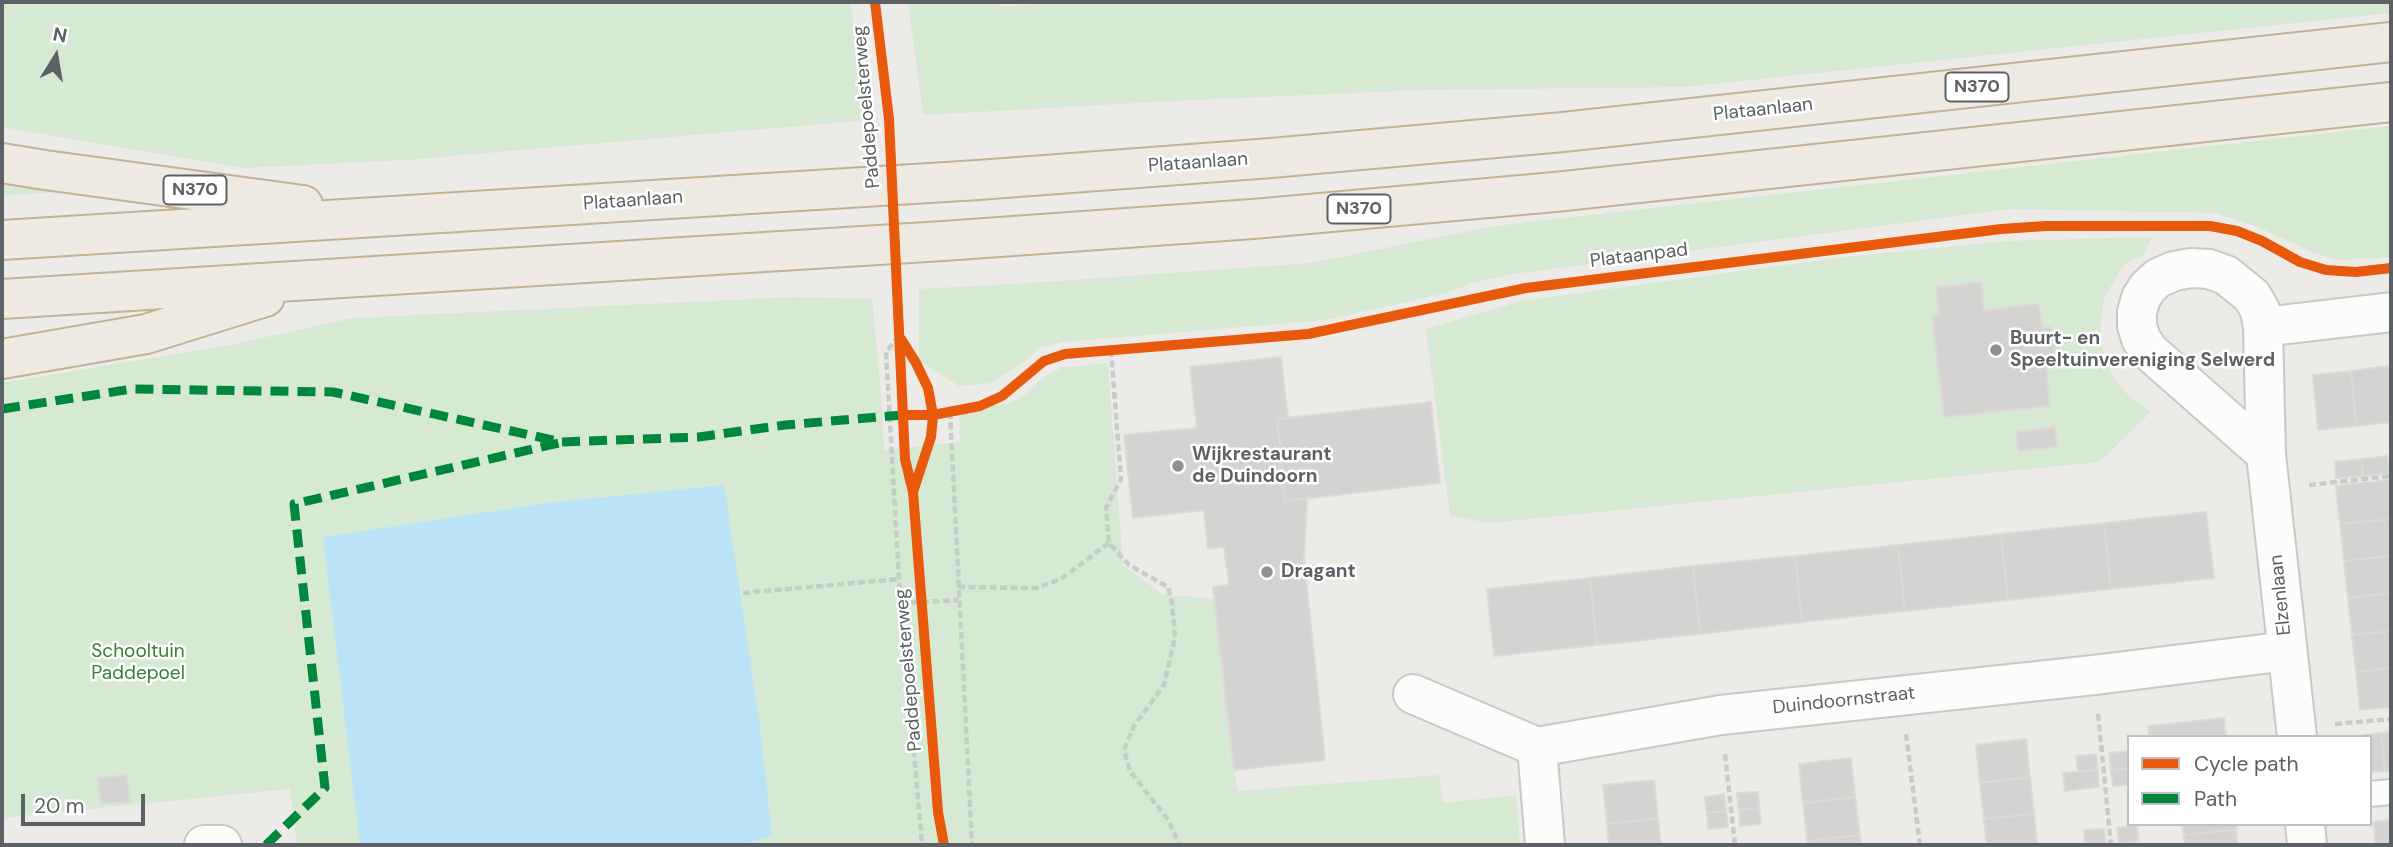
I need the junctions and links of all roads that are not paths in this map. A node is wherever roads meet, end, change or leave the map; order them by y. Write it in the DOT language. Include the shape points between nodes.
graph roads {
  1 [pos="2391,42"];
  2 [pos="2391,102"];
  3 [pos="2,163"];
  4 [pos="389,216"];
  5 [pos="2,240"];
  6 [pos="324,279"];
  7 [pos="2,299"];
  8 [pos="2391,312"];
  9 [pos="2263,327"];
  10 [pos="2,359"];
  11 [pos="2268,471"];
  12 [pos="2287,651"];
  13 [pos="1413,694"];
  14 [pos="2296,732"];
  15 [pos="1538,747"];
  16 [pos="2391,792"];
  17 [pos="2372,794"];
  18 [pos="2305,826"];
  19 [pos="1545,845"];
  20 [pos="2307,845"];
  1 -- 4 [label="highway, Plataanlaan / N370" via="1563,132 1271,158"];
  2 -- 6 [label="highway, N370" via="1583,189 1253,219"];
  3 -- 4 [label="highway, N370"];
  4 -- 5 [label="highway, Plataanlaan / N370"];
  6 -- 7 [label="highway, N370"];
  6 -- 10 [label="highway, N370" via="146,334"];
  8 -- 9 [label="street"];
  9 -- 11 [label="street, Elzenlaan"];
  9 -- 11 [label="street, Elzenlaan" via="2252,296 2226,275 2209,269 2191,268 2158,278 2140,298 2137,312 2139,333 2149,351"];
  11 -- 12 [label="street, Elzenlaan"];
  12 -- 14 [label="street, Elzenlaan"];
  12 -- 15 [label="street, Duindoornstraat" via="1721,715"];
  13 -- 15 [label="street"];
  15 -- 19 [label="street"];
  16 -- 17 [label="lane"];
  18 -- 20 [label="street"];
}
